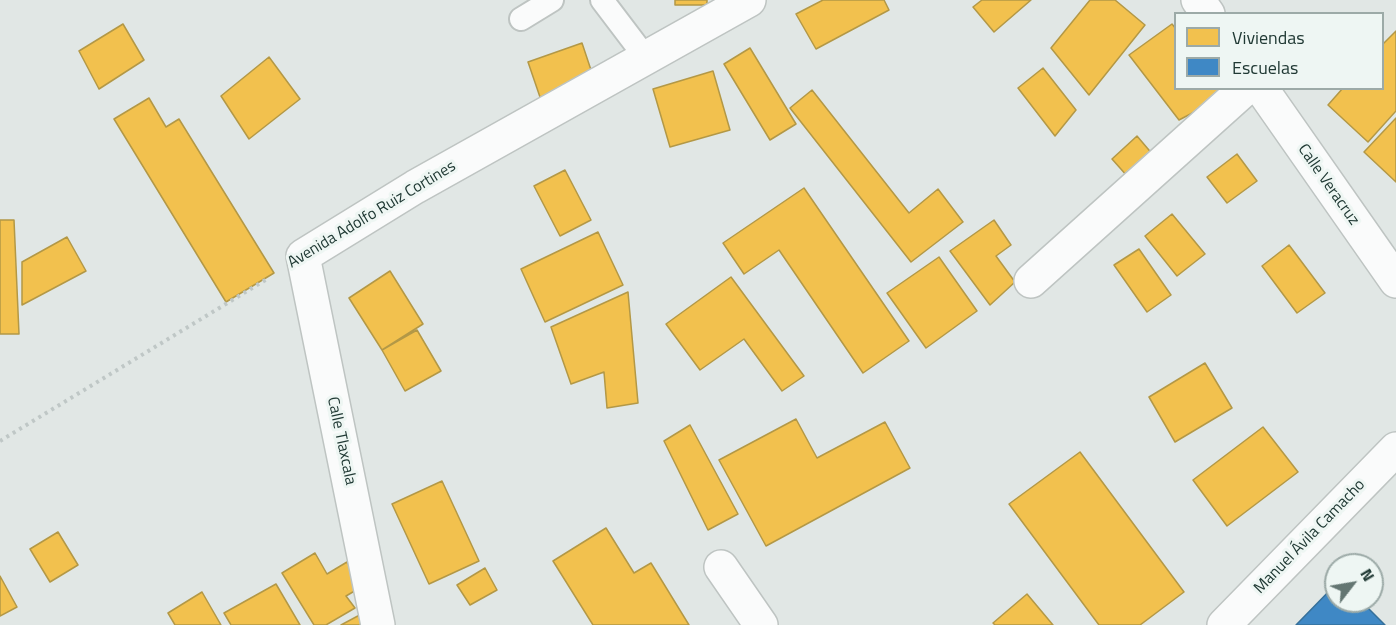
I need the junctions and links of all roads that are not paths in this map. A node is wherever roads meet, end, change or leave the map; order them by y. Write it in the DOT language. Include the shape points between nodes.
graph roads {
  1 [pos="552,0"];
  2 [pos="602,0"];
  3 [pos="749,0"];
  4 [pos="521,19"];
  5 [pos="646,58"];
  6 [pos="1244,90"];
  7 [pos="1262,90"];
  8 [pos="303,256"];
  9 [pos="1031,281"];
  10 [pos="1396,281"];
  11 [pos="1396,449"];
  12 [pos="721,567"];
  13 [pos="378,625"];
  14 [pos="761,625"];
  15 [pos="1224,625"];
  1 -- 4 [label="lane"];
  2 -- 5 [label="lane"];
  3 -- 5 [label="street, Avenida Adolfo Ruiz Cortines"];
  5 -- 8 [label="street, Avenida Adolfo Ruiz Cortines" via="415,187"];
  6 -- 9 [label="street"];
  7 -- 10 [label="street, Calle Veracruz"];
  8 -- 13 [label="street, Calle Tlaxcala"];
  11 -- 15 [label="street, Manuel Ávila Camacho"];
  12 -- 14 [label="street"];
}
